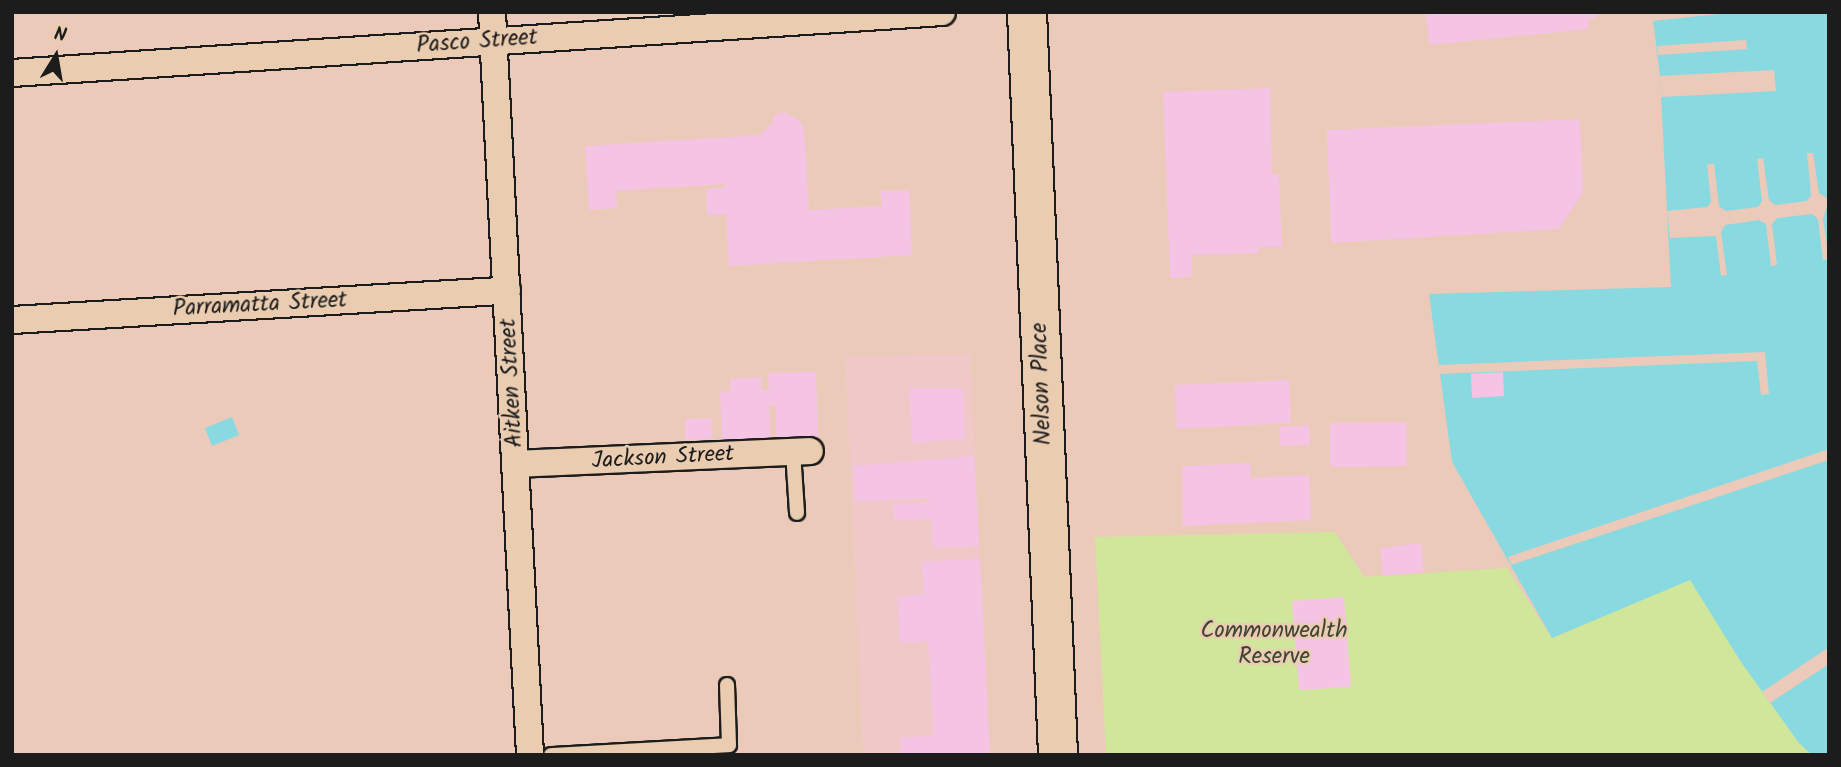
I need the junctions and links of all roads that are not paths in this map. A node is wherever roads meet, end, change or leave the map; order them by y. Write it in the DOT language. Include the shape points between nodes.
graph roads {
  1 [pos="492,12"];
  2 [pos="942,12"];
  3 [pos="1027,12"];
  4 [pos="494,40"];
  5 [pos="12,73"];
  6 [pos="507,291"];
  7 [pos="12,320"];
  8 [pos="801,451"];
  9 [pos="516,464"];
  10 [pos="797,513"];
  11 [pos="727,685"];
  12 [pos="530,755"];
  13 [pos="551,755"];
  14 [pos="1058,755"];
  1 -- 4 [label="street, Aitken Street"];
  2 -- 4 [label="street, Pasco Street"];
  3 -- 14 [label="street, Nelson Place"];
  4 -- 5 [label="street, Pasco Street"];
  4 -- 6 [label="street, Aitken Street"];
  6 -- 7 [label="street, Parramatta Street"];
  6 -- 9 [label="street, Aitken Street"];
  8 -- 9 [label="street, Jackson Street"];
  8 -- 10 [label="lane"];
  9 -- 12 [label="street, Aitken Street"];
  11 -- 13 [label="lane" via="729,745"];
}
